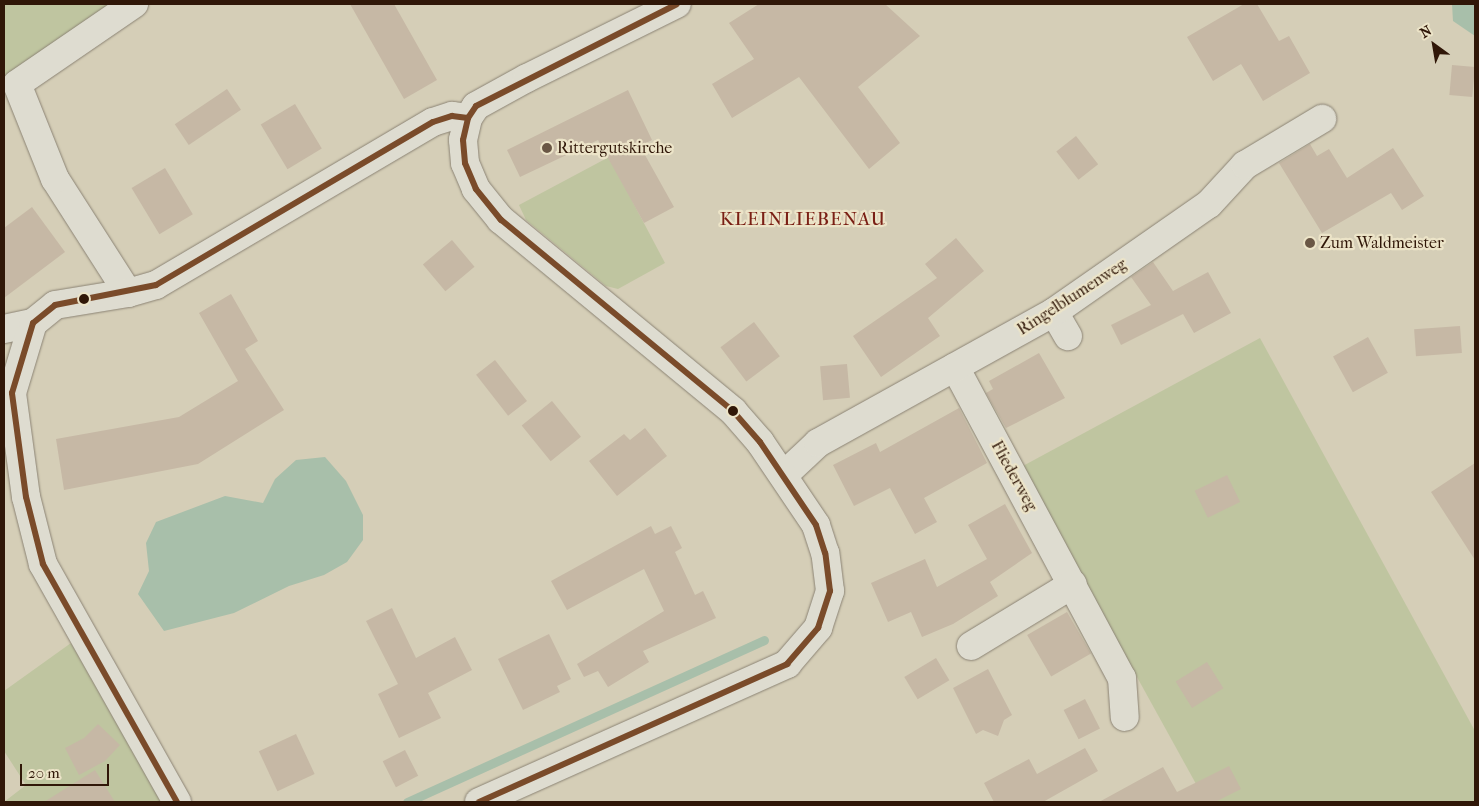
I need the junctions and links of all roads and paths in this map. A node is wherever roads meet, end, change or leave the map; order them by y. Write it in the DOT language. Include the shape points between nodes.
graph roads {
  1 [pos="134,4"];
  2 [pos="677,4"];
  3 [pos="468,118"];
  4 [pos="1322,119"];
  5 [pos="128,293"];
  6 [pos="1054,312"];
  7 [pos="33,323"];
  8 [pos="4,328"];
  9 [pos="1068,336"];
  10 [pos="955,367"];
  11 [pos="785,474"];
  12 [pos="1073,584"];
  13 [pos="971,646"];
  14 [pos="1125,717"];
  15 [pos="177,802"];
  16 [pos="479,802"];
  1 -- 5 [label="street" via="17,84 55,179"];
  2 -- 3 [label="street" via="487,99"];
  3 -- 5 [label="street" via="452,116 433,122 156,285"];
  3 -- 11 [label="street" via="463,140 465,162 476,189 501,220 732,411"];
  4 -- 6 [label="street, Ringelblumenweg" via="1245,165 1209,204"];
  5 -- 7 [label="street" via="55,305"];
  6 -- 9 [label="street"];
  6 -- 10 [label="street, Ringelblumenweg"];
  7 -- 8 [label="street"];
  7 -- 15 [label="street" via="12,393 26,497 43,564"];
  10 -- 11 [label="street, Ringelblumenweg" via="818,443"];
  10 -- 12 [label="street, Fliederweg"];
  11 -- 16 [label="street" via="816,525 825,554 830,591 818,628 787,664"];
  12 -- 13 [label="street"];
  12 -- 14 [label="street, Fliederweg" via="1122,678"];
}
